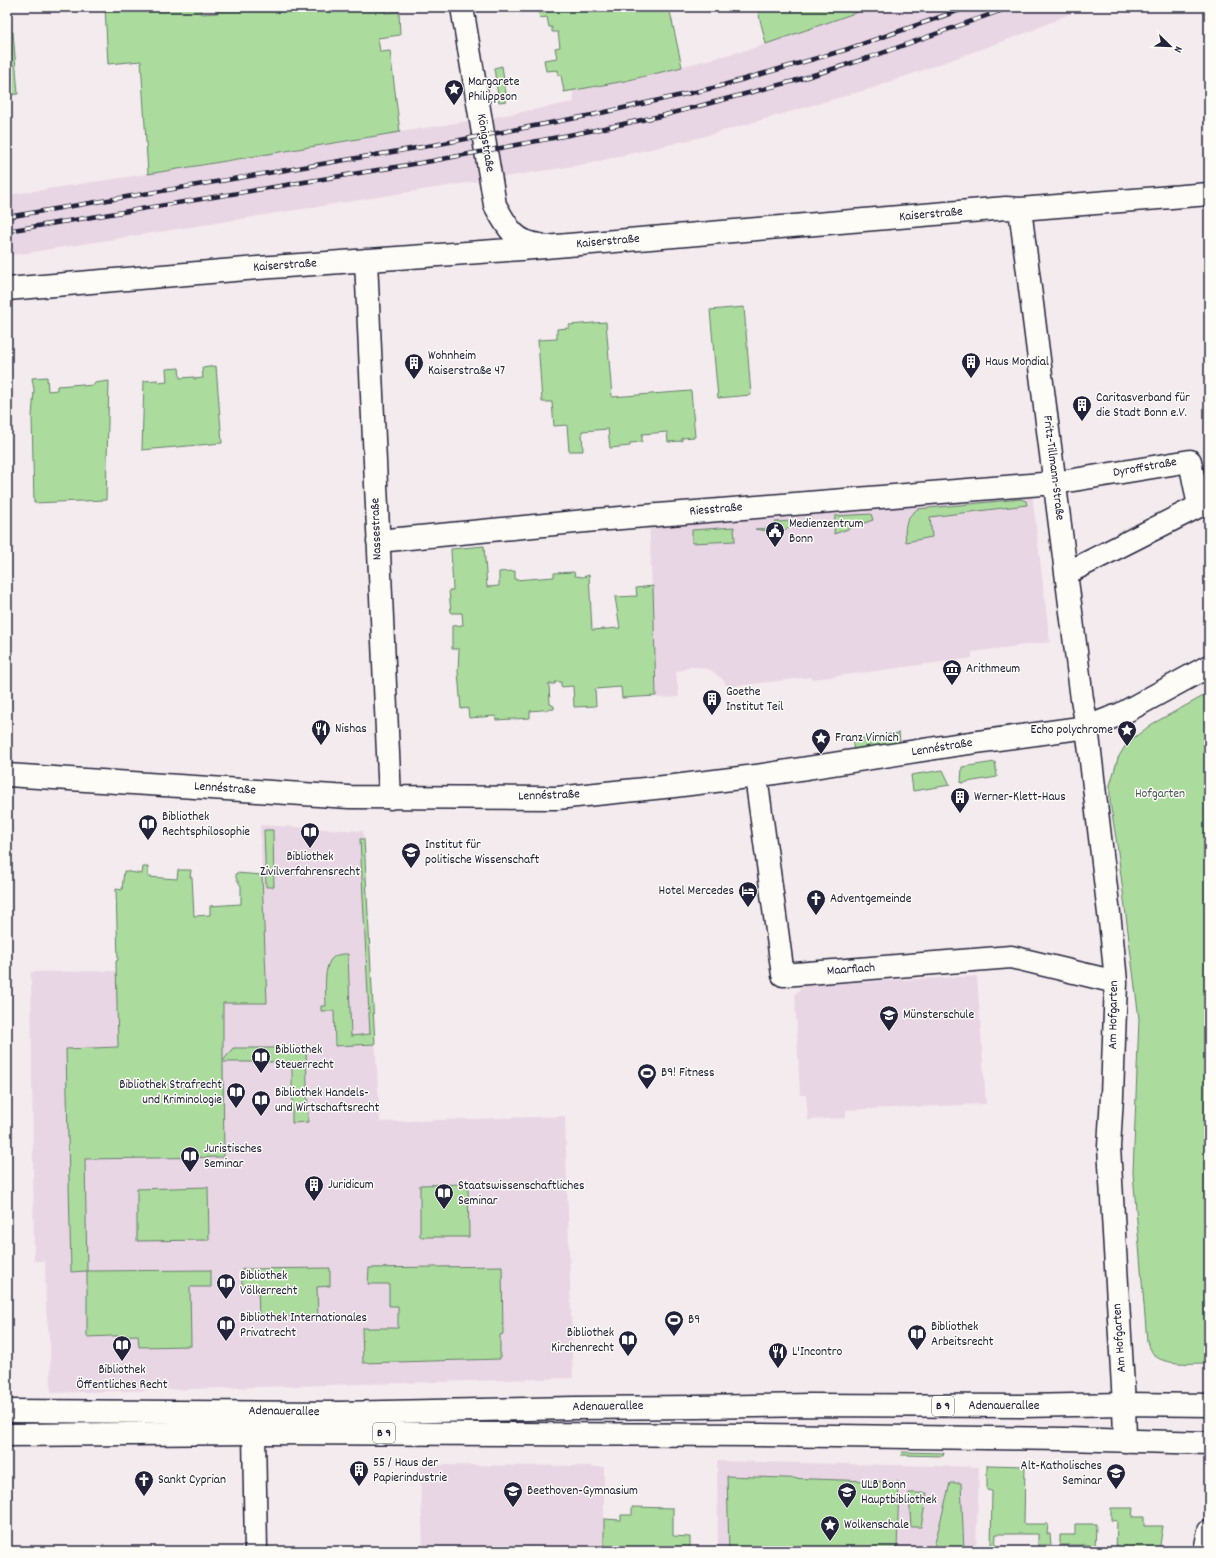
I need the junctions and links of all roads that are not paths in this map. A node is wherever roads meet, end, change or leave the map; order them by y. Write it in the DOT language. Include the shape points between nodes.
graph roads {
  1 [pos="462,7"];
  2 [pos="1209,194"];
  3 [pos="1020,209"];
  4 [pos="551,246"];
  5 [pos="366,260"];
  6 [pos="7,290"];
  7 [pos="1055,483"];
  8 [pos="1204,504"];
  9 [pos="378,541"];
  10 [pos="1067,573"];
  11 [pos="1209,666"];
  12 [pos="1087,727"];
  13 [pos="7,775"];
  14 [pos="756,776"];
  15 [pos="390,798"];
  16 [pos="1116,982"];
  17 [pos="1124,1404"];
  18 [pos="1209,1405"];
  19 [pos="7,1411"];
  20 [pos="254,1433"];
  21 [pos="7,1435"];
  22 [pos="1125,1441"];
  23 [pos="1209,1443"];
  24 [pos="1209,1531"];
  25 [pos="256,1551"];
  26 [pos="1205,1551"];
  1 -- 4 [label="street, Königstraße" via="495,205 504,223 517,238 529,244"];
  2 -- 3 [label="street, Kaiserstraße"];
  3 -- 4 [label="street, Kaiserstraße" via="1006,208"];
  3 -- 7 [label="street, Fritz-Tillmann-Straße"];
  4 -- 5 [label="street, Kaiserstraße"];
  5 -- 6 [label="street, Kaiserstraße"];
  5 -- 9 [label="street, Nassestraße"];
  7 -- 8 [label="street, Dyroffstraße" via="1190,461"];
  7 -- 9 [label="street, Riesstraße" via="604,519"];
  7 -- 10 [label="street, Fritz-Tillmann-Straße"];
  8 -- 10 [label="street, Dyroffstraße"];
  9 -- 15 [label="street, Nassestraße"];
  10 -- 12 [label="street, Fritz-Tillmann-Straße"];
  11 -- 12 [label="street" via="1121,714"];
  12 -- 14 [label="street, Lennéstraße"];
  12 -- 16 [label="street, Am Hofgarten"];
  13 -- 15 [label="street, Lennéstraße"];
  14 -- 15 [label="street, Lennéstraße" via="558,798"];
  14 -- 16 [label="street, Maarflach" via="783,975 1011,957"];
  16 -- 17 [label="street, Am Hofgarten" via="1109,1147"];
  17 -- 18 [label="street, Adenauerallee / B 9"];
  17 -- 19 [label="street, Adenauerallee / B 9" via="807,1405 338,1413"];
  17 -- 22 [label="street, Am Hofgarten"];
  20 -- 21 [label="street, Adenauerallee / B 9"];
  20 -- 22 [label="street, Adenauerallee / B 9" via="761,1435"];
  20 -- 25 [label="street"];
  22 -- 23 [label="street, Adenauerallee / B 9"];
  24 -- 26 [label="street"];
}
